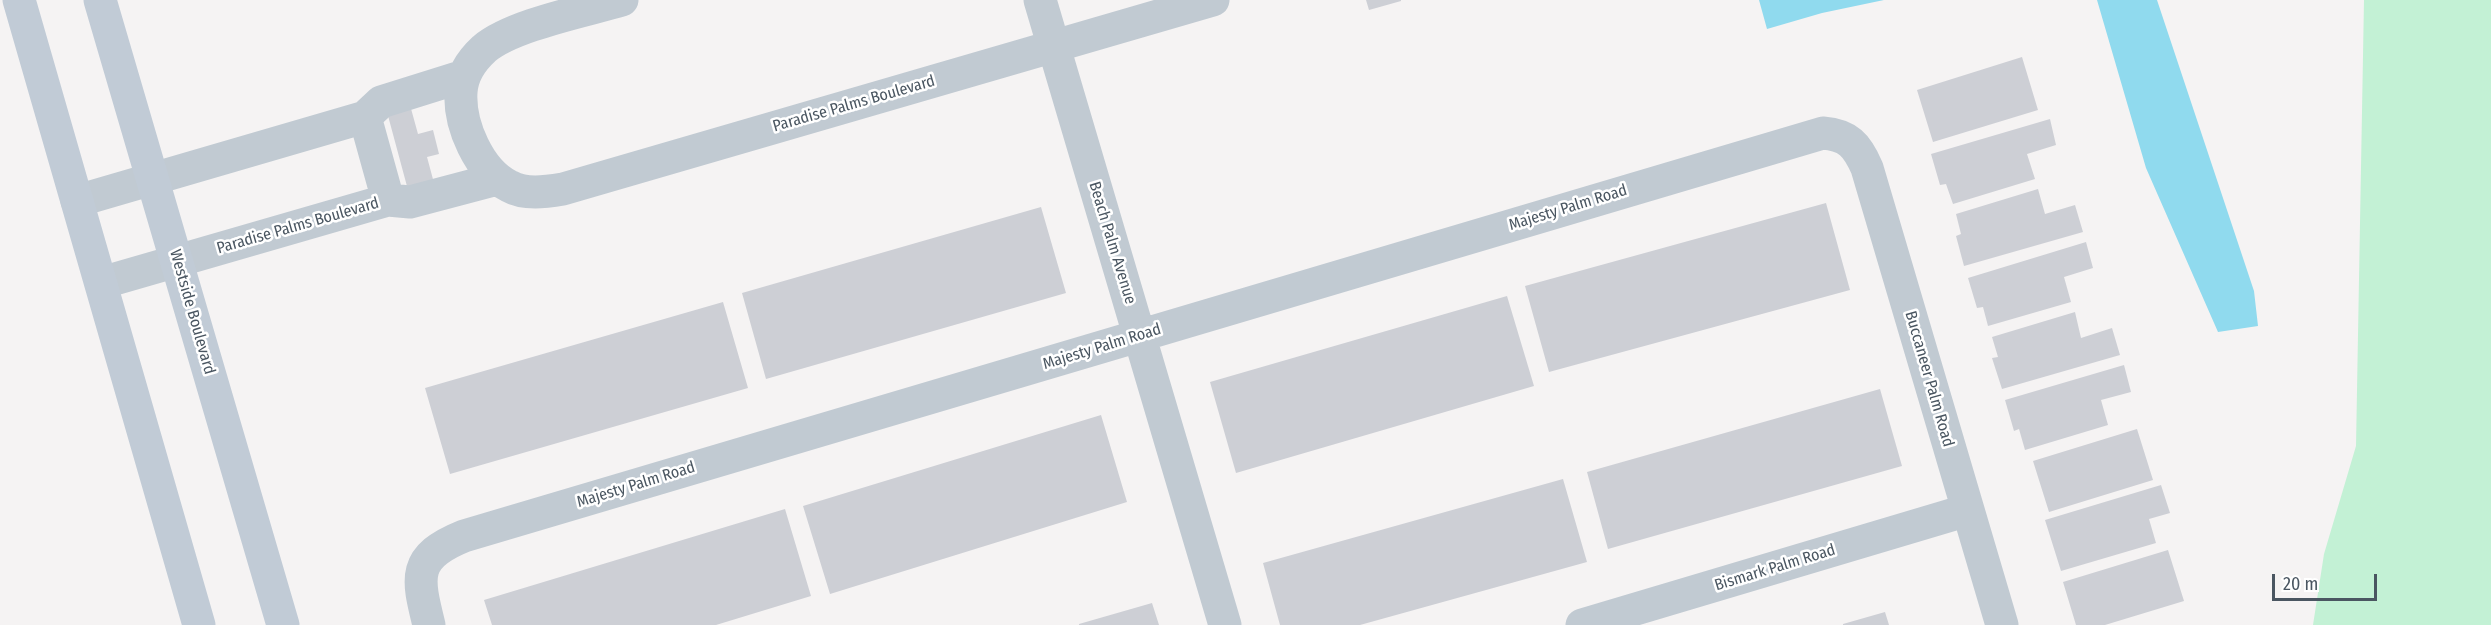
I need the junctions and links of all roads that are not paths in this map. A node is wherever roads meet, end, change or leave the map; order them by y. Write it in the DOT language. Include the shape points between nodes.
graph roads {
  1 [pos="19,0"];
  2 [pos="100,0"];
  3 [pos="622,0"];
  4 [pos="1040,0"];
  5 [pos="1213,0"];
  6 [pos="1053,46"];
  7 [pos="464,76"];
  8 [pos="365,117"];
  9 [pos="1847,138"];
  10 [pos="154,179"];
  11 [pos="497,179"];
  12 [pos="388,200"];
  13 [pos="77,201"];
  14 [pos="177,261"];
  15 [pos="100,283"];
  16 [pos="1139,336"];
  17 [pos="1968,510"];
  18 [pos="199,625"];
  19 [pos="283,625"];
  20 [pos="429,625"];
  21 [pos="1225,625"];
  22 [pos="1582,625"];
  23 [pos="2002,625"];
  1 -- 13 [label="street"];
  2 -- 10 [label="street, Westside Boulevard"];
  3 -- 7 [label="street" via="501,37 484,49"];
  4 -- 6 [label="street, Beach Palm Avenue"];
  5 -- 6 [label="street, Paradise Palms Boulevard"];
  6 -- 11 [label="street, Paradise Palms Boulevard" via="563,189 527,192 510,188"];
  6 -- 16 [label="street, Beach Palm Avenue"];
  7 -- 8 [label="street" via="381,102"];
  7 -- 11 [label="street, Paradise Palms Boulevard" via="462,108 474,149"];
  8 -- 10 [label="street"];
  8 -- 12 [label="street"];
  9 -- 16 [label="street, Majesty Palm Road" via="1836,134 1810,135"];
  9 -- 17 [label="street, Buccaneer Palm Road" via="1855,145 1866,168"];
  10 -- 13 [label="street"];
  10 -- 14 [label="street, Westside Boulevard"];
  11 -- 12 [label="street, Paradise Palms Boulevard" via="410,202"];
  12 -- 14 [label="street, Paradise Palms Boulevard"];
  13 -- 15 [label="street"];
  14 -- 15 [label="street, Paradise Palms Boulevard"];
  14 -- 19 [label="street, Westside Boulevard"];
  15 -- 18 [label="street"];
  16 -- 20 [label="street, Majesty Palm Road" via="456,539 424,563 420,578"];
  16 -- 21 [label="street, Beach Palm Avenue"];
  17 -- 22 [label="street, Bismark Palm Road"];
  17 -- 23 [label="street, Buccaneer Palm Road"];
}
